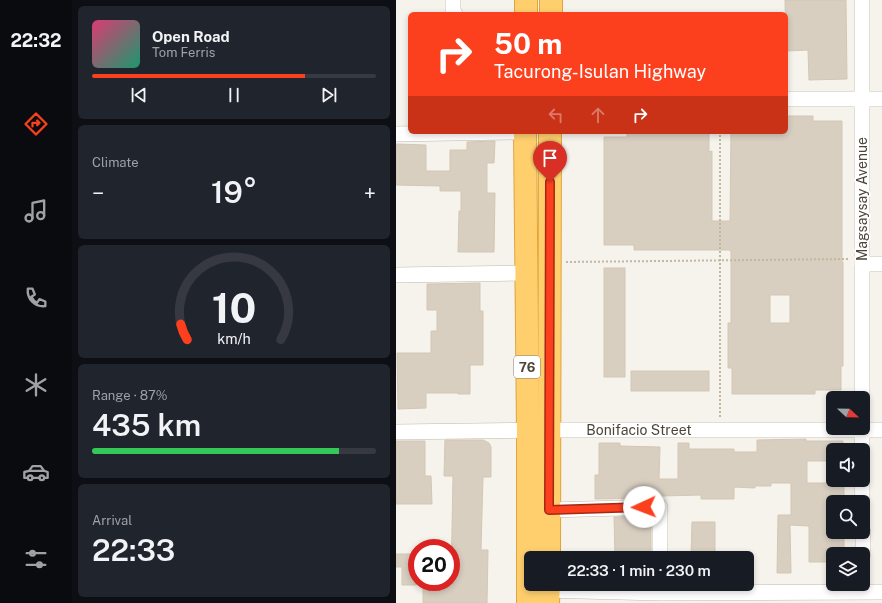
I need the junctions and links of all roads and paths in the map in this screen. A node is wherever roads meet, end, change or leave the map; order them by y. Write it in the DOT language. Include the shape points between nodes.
graph roads {
  1 [pos="453,0"];
  2 [pos="526,0"];
  3 [pos="551,0"];
  4 [pos="862,0"];
  5 [pos="454,12"];
  6 [pos="526,12"];
  7 [pos="551,12"];
  8 [pos="788,99"];
  9 [pos="862,99"];
  10 [pos="882,99"];
  11 [pos="396,134"];
  12 [pos="408,134"];
  13 [pos="525,134"];
  14 [pos="550,134"];
  15 [pos="720,134"];
  16 [pos="720,260"];
  17 [pos="862,261"];
  18 [pos="550,262"];
  19 [pos="882,264"];
  20 [pos="526,273"];
  21 [pos="396,275"];
  22 [pos="862,391"];
  23 [pos="826,429"];
  24 [pos="870,429"];
  25 [pos="549,430"];
  26 [pos="720,430"];
  27 [pos="882,430"];
  28 [pos="528,431"];
  29 [pos="396,432"];
  30 [pos="549,510"];
  31 [pos="549,551"];
  32 [pos="660,551"];
  33 [pos="882,592"];
  34 [pos="863,593"];
  35 [pos="540,594"];
  1 -- 5 [label="street"];
  2 -- 6 [label="highway"];
  3 -- 7 [label="highway"];
  4 -- 9 [label="street, Magsaysay Avenue"];
  8 -- 9 [label="street"];
  9 -- 10 [label="street"];
  9 -- 17 [label="street, Magsaysay Avenue"];
  11 -- 12 [label="street"];
  13 -- 20 [label="highway, 76"];
  14 -- 18 [label="highway, 76"];
  15 -- 16 [label="path"];
  16 -- 17 [label="path"];
  16 -- 18 [label="path"];
  16 -- 26 [label="path"];
  17 -- 19 [label="street"];
  17 -- 22 [label="street, Magsaysay Avenue"];
  18 -- 25 [label="highway, 76"];
  20 -- 21 [label="street"];
  20 -- 28 [label="highway, 76"];
  23 -- 26 [label="street, Bonifacio Street"];
  24 -- 27 [label="street, Bonifacio Street"];
  25 -- 26 [label="street, Bonifacio Street"];
  25 -- 28 [label="street, Bonifacio Street"];
  25 -- 30 [label="highway, 76"];
  28 -- 29 [label="street, Bonifacio Street"];
  28 -- 35 [label="highway, 76"];
  30 -- 31 [label="highway, 76"];
  30 -- 32 [label="street" via="660,507"];
  33 -- 34 [label="street"];
  34 -- 35 [label="street"];
}
